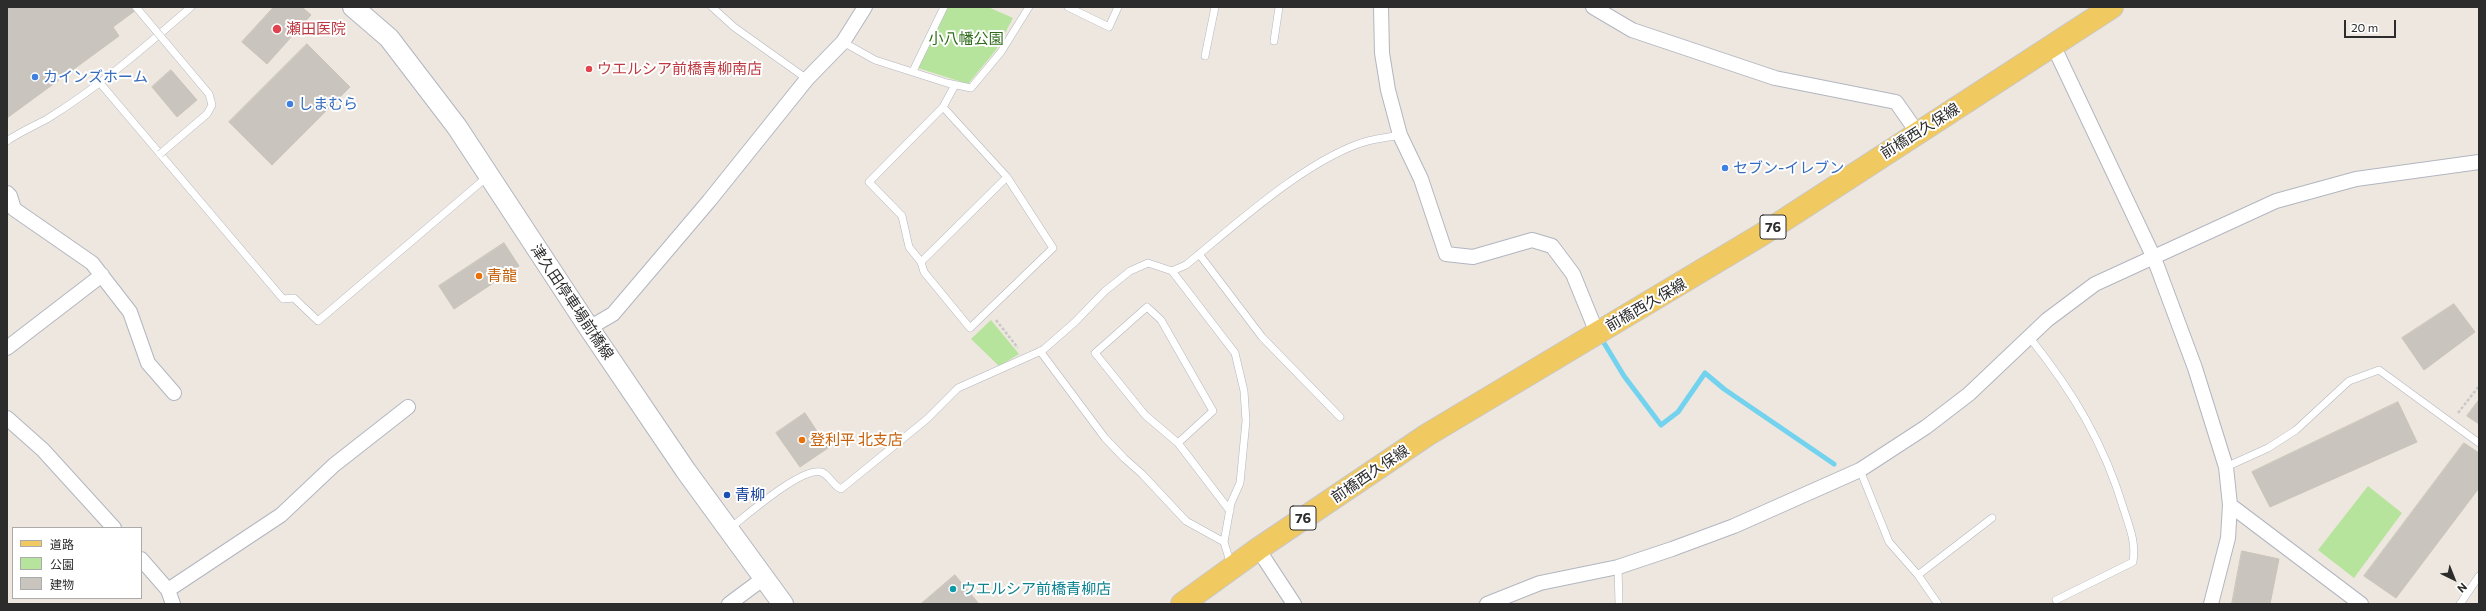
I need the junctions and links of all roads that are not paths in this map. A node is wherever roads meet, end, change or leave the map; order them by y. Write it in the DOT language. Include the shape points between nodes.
graph roads {
  1 [pos="136,7"];
  2 [pos="191,7"];
  3 [pos="353,7"];
  4 [pos="712,7"];
  5 [pos="865,7"];
  6 [pos="944,7"];
  7 [pos="1029,7"];
  8 [pos="1068,7"];
  9 [pos="1118,7"];
  10 [pos="1215,7"];
  11 [pos="1279,7"];
  12 [pos="1381,7"];
  13 [pos="1593,7"];
  14 [pos="2112,7"];
  15 [pos="1274,41"];
  16 [pos="843,42"];
  17 [pos="2053,45"];
  18 [pos="1205,56"];
  19 [pos="913,72"];
  20 [pos="807,79"];
  21 [pos="100,83"];
  22 [pos="955,85"];
  23 [pos="943,107"];
  24 [pos="1917,132"];
  25 [pos="1400,135"];
  26 [pos="7,141"];
  27 [pos="160,154"];
  28 [pos="2479,162"];
  29 [pos="489,176"];
  30 [pos="1007,177"];
  31 [pos="7,193"];
  32 [pos="10,214"];
  33 [pos="1199,254"];
  34 [pos="2154,258"];
  35 [pos="921,262"];
  36 [pos="1172,271"];
  37 [pos="102,275"];
  38 [pos="589,328"];
  39 [pos="1597,333"];
  40 [pos="2030,338"];
  41 [pos="7,348"];
  42 [pos="1040,351"];
  43 [pos="174,393"];
  44 [pos="408,407"];
  45 [pos="1340,417"];
  46 [pos="7,418"];
  47 [pos="1178,443"];
  48 [pos="2479,443"];
  49 [pos="2226,467"];
  50 [pos="1860,470"];
  51 [pos="2230,505"];
  52 [pos="1230,511"];
  53 [pos="1992,518"];
  54 [pos="113,527"];
  55 [pos="729,530"];
  56 [pos="1224,542"];
  57 [pos="1258,548"];
  58 [pos="142,559"];
  59 [pos="1231,567"];
  60 [pos="1618,567"];
  61 [pos="1918,575"];
  62 [pos="2479,576"];
  63 [pos="764,578"];
  64 [pos="168,590"];
  65 [pos="2056,600"];
  66 [pos="173,604"];
  67 [pos="729,604"];
  68 [pos="783,604"];
  69 [pos="1182,604"];
  70 [pos="1294,604"];
  71 [pos="1487,604"];
  72 [pos="1619,604"];
  73 [pos="1938,604"];
  74 [pos="2211,604"];
  75 [pos="2361,604"];
  76 [pos="2460,604"];
  1 -- 27 [label="lane, bridge" via="209,94 212,105 207,114"];
  2 -- 21 [label="lane"];
  3 -- 29 [label="main road, 津久田停車場前橋線" via="389,38 457,127"];
  4 -- 20 [label="lane" via="734,27"];
  5 -- 16 [label="street"];
  6 -- 19 [label="lane"];
  7 -- 22 [label="lane" via="1001,52 971,88"];
  8 -- 9 [label="lane" via="1109,27"];
  10 -- 18 [label="lane"];
  11 -- 15 [label="lane"];
  12 -- 25 [label="street" via="1382,53 1388,90"];
  13 -- 24 [label="street" via="1632,30 1775,78 1896,102"];
  14 -- 17 [label="main road, 前橋西久保線 / 76"];
  16 -- 19 [label="lane" via="876,60"];
  16 -- 20 [label="street"];
  17 -- 24 [label="main road, 前橋西久保線 / 76"];
  17 -- 34 [label="street"];
  19 -- 22 [label="lane"];
  20 -- 38 [label="street" via="709,201 613,314"];
  21 -- 26 [label="lane"];
  21 -- 27 [label="lane"];
  22 -- 23 [label="lane"];
  23 -- 30 [label="lane"];
  23 -- 35 [label="lane" via="869,182 902,216 909,247"];
  24 -- 39 [label="main road, 前橋西久保線 / 76" via="1761,235"];
  25 -- 33 [label="lane" via="1358,144 1319,163 1263,202"];
  25 -- 39 [label="street" via="1421,179 1446,254 1473,257 1532,240 1552,246 1573,274"];
  27 -- 29 [label="lane" via="283,299 294,298 318,321"];
  28 -- 34 [label="street" via="2356,179 2276,201"];
  29 -- 38 [label="main road, 津久田停車場前橋線"];
  30 -- 35 [label="lane"];
  30 -- 35 [label="lane" via="1053,248 970,328 924,272"];
  31 -- 32 [label="street" via="10,196"];
  32 -- 37 [label="street" via="92,263"];
  33 -- 36 [label="lane" via="1186,265"];
  33 -- 45 [label="lane" via="1262,337"];
  34 -- 40 [label="street" via="2096,284 2048,320"];
  34 -- 49 [label="street" via="2195,368"];
  36 -- 42 [label="lane" via="1148,263 1130,271 1105,290 1076,322"];
  36 -- 52 [label="lane" via="1235,353 1244,392 1246,421 1240,483"];
  37 -- 41 [label="street"];
  37 -- 43 [label="street" via="130,312 148,363"];
  38 -- 55 [label="main road, 津久田停車場前橋線"];
  39 -- 57 [label="main road, 前橋西久保線 / 76" via="1427,435"];
  40 -- 50 [label="street" via="1969,394 1926,427"];
  40 -- 65 [label="lane" via="2060,376 2088,421 2115,479 2136,547 2134,562"];
  42 -- 55 [label="lane" via="958,388 927,419 841,489 823,472 813,471 792,482"];
  42 -- 56 [label="lane" via="1105,438 1124,458 1186,522"];
  44 -- 64 [label="street" via="334,465 281,515"];
  46 -- 54 [label="street" via="43,450"];
  47 -- 47 [label="lane" via="1146,415 1095,353 1147,308 1161,320 1214,411"];
  47 -- 52 [label="lane"];
  48 -- 49 [label="lane" via="2379,370 2349,381 2296,430 2268,448"];
  49 -- 51 [label="street"];
  50 -- 60 [label="street" via="1734,526"];
  50 -- 61 [label="lane" via="1889,542"];
  51 -- 74 [label="street" via="2228,538"];
  51 -- 75 [label="street"];
  52 -- 56 [label="lane"];
  53 -- 61 [label="lane"];
  55 -- 63 [label="main road, 津久田停車場前橋線"];
  56 -- 59 [label="lane"];
  57 -- 59 [label="main road, 前橋西久保線 / 76"];
  57 -- 70 [label="street"];
  58 -- 64 [label="street"];
  59 -- 69 [label="main road, 前橋西久保線 / 76"];
  60 -- 71 [label="street" via="1540,583"];
  60 -- 72 [label="lane"];
  61 -- 73 [label="lane"];
  62 -- 76 [label="lane"];
  63 -- 67 [label="street"];
  63 -- 68 [label="main road, 津久田停車場前橋線"];
  64 -- 66 [label="street"];
}
